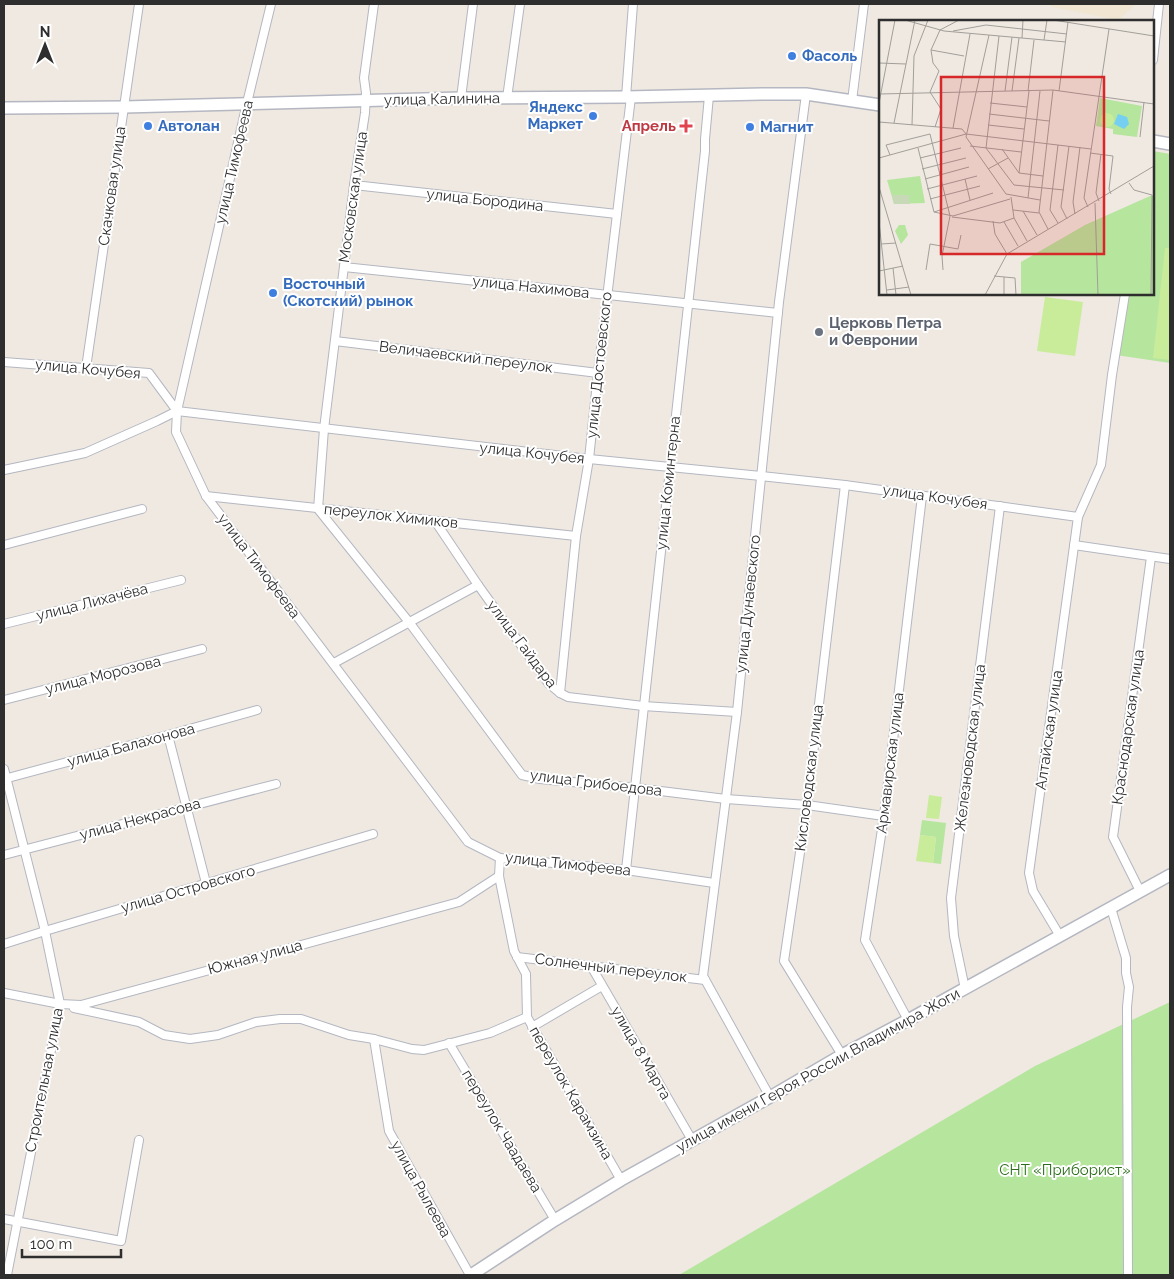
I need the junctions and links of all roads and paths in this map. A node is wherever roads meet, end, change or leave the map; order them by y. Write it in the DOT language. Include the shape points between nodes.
graph roads {
  1 [pos="139,4"];
  2 [pos="271,4"];
  3 [pos="374,4"];
  4 [pos="473,4"];
  5 [pos="520,4"];
  6 [pos="633,4"];
  7 [pos="864,4"];
  8 [pos="1159,4"];
  9 [pos="1154,51"];
  10 [pos="806,94"];
  11 [pos="709,96"];
  12 [pos="629,97"];
  13 [pos="461,98"];
  14 [pos="507,98"];
  15 [pos="364,101"];
  16 [pos="852,101"];
  17 [pos="247,103"];
  18 [pos="879,105"];
  19 [pos="124,107"];
  20 [pos="4,108"];
  21 [pos="1154,141"];
  22 [pos="1170,144"];
  23 [pos="354,185"];
  24 [pos="617,214"];
  25 [pos="344,267"];
  26 [pos="607,295"];
  27 [pos="1125,295"];
  28 [pos="688,304"];
  29 [pos="778,313"];
  30 [pos="335,341"];
  31 [pos="4,362"];
  32 [pos="86,368"];
  33 [pos="598,373"];
  34 [pos="178,411"];
  35 [pos="324,429"];
  36 [pos="589,459"];
  37 [pos="670,467"];
  38 [pos="4,470"];
  39 [pos="760,476"];
  40 [pos="846,485"];
  41 [pos="206,496"];
  42 [pos="922,496"];
  43 [pos="1000,506"];
  44 [pos="142,509"];
  45 [pos="318,509"];
  46 [pos="1078,517"];
  47 [pos="435,521"];
  48 [pos="576,536"];
  49 [pos="4,545"];
  50 [pos="1074,545"];
  51 [pos="1151,557"];
  52 [pos="1170,559"];
  53 [pos="181,580"];
  54 [pos="478,585"];
  55 [pos="409,622"];
  56 [pos="4,624"];
  57 [pos="202,650"];
  58 [pos="334,663"];
  59 [pos="560,693"];
  60 [pos="4,700"];
  61 [pos="643,706"];
  62 [pos="257,710"];
  63 [pos="737,712"];
  64 [pos="168,736"];
  65 [pos="4,769"];
  66 [pos="5,778"];
  67 [pos="276,784"];
  68 [pos="636,788"];
  69 [pos="726,799"];
  70 [pos="807,805"];
  71 [pos="186,807"];
  72 [pos="884,816"];
  73 [pos="373,834"];
  74 [pos="25,849"];
  75 [pos="4,855"];
  76 [pos="500,858"];
  77 [pos="626,870"];
  78 [pos="1170,875"];
  79 [pos="499,876"];
  80 [pos="206,883"];
  81 [pos="714,883"];
  82 [pos="1140,892"];
  83 [pos="1111,908"];
  84 [pos="45,930"];
  85 [pos="1060,936"];
  86 [pos="4,944"];
  87 [pos="517,957"];
  88 [pos="591,966"];
  89 [pos="705,980"];
  90 [pos="602,986"];
  91 [pos="965,989"];
  92 [pos="4,993"];
  93 [pos="60,1004"];
  94 [pos="527,1017"];
  95 [pos="908,1020"];
  96 [pos="532,1026"];
  97 [pos="374,1039"];
  98 [pos="449,1043"];
  99 [pos="842,1055"];
  100 [pos="770,1097"];
  101 [pos="139,1140"];
  102 [pos="692,1140"];
  103 [pos="621,1180"];
  104 [pos="4,1219"];
  105 [pos="555,1220"];
  106 [pos="17,1222"];
  107 [pos="6,1275"];
  108 [pos="470,1275"];
  109 [pos="1128,1275"];
  1 -- 19 [label="street, Скачковая улица"];
  2 -- 17 [label="street, улица Тимофеева"];
  3 -- 15 [label="street, Московская улица"];
  4 -- 13 [label="street"];
  5 -- 14 [label="street"];
  6 -- 12 [label="street, улица Достоевского"];
  7 -- 16 [label="street"];
  8 -- 9 [label="street"];
  10 -- 11 [label="main road, улица Калинина"];
  10 -- 16 [label="main road, улица Калинина"];
  10 -- 29 [label="street, улица Дунаевского"];
  11 -- 12 [label="main road, улица Калинина"];
  11 -- 28 [label="street, улица Коминтерна"];
  12 -- 14 [label="main road, улица Калинина"];
  12 -- 24 [label="street, улица Достоевского"];
  13 -- 14 [label="main road, улица Калинина"];
  13 -- 15 [label="main road, улица Калинина"];
  15 -- 17 [label="main road, улица Калинина"];
  15 -- 23 [label="street, Московская улица"];
  16 -- 18 [label="main road, улица Калинина"];
  17 -- 19 [label="main road, улица Калинина"];
  17 -- 34 [label="street, улица Тимофеева"];
  19 -- 20 [label="main road, улица Калинина"];
  19 -- 32 [label="street, Скачковая улица"];
  21 -- 22 [label="main road"];
  23 -- 24 [label="street, улица Бородина"];
  23 -- 25 [label="street, Московская улица"];
  24 -- 26 [label="street, улица Достоевского"];
  25 -- 26 [label="street, улица Нахимова"];
  25 -- 30 [label="street, Московская улица"];
  26 -- 28 [label="street, улица Нахимова"];
  26 -- 33 [label="street, улица Достоевского"];
  27 -- 46 [label="street, Алтайская улица" via="1114,356 1102,465"];
  28 -- 29 [label="street, улица Нахимова"];
  28 -- 37 [label="street, улица Коминтерна"];
  29 -- 39 [label="street, улица Дунаевского"];
  30 -- 33 [label="street, Величаевский переулок"];
  30 -- 35 [label="street, Московская улица"];
  31 -- 32 [label="street, улица Кочубея"];
  32 -- 34 [label="street, улица Кочубея" via="149,373"];
  33 -- 36 [label="street, улица Достоевского"];
  34 -- 35 [label="street, улица Кочубея"];
  34 -- 38 [label="street" via="85,453"];
  34 -- 41 [label="street, улица Тимофеева" via="176,432"];
  35 -- 36 [label="street, улица Кочубея"];
  35 -- 45 [label="street, Московская улица"];
  36 -- 37 [label="street, улица Кочубея"];
  36 -- 48 [label="street, улица Достоевского"];
  37 -- 39 [label="street, улица Кочубея"];
  37 -- 61 [label="street, улица Коминтерна"];
  39 -- 40 [label="street, улица Кочубея"];
  39 -- 63 [label="street, улица Дунаевского"];
  40 -- 42 [label="street, улица Кочубея"];
  40 -- 70 [label="street, Кисловодская улица"];
  41 -- 45 [label="street, переулок Химиков"];
  41 -- 58 [label="street, улица Тимофеева"];
  42 -- 43 [label="street, улица Кочубея"];
  42 -- 72 [label="street, Армавирская улица"];
  43 -- 46 [label="street, улица Кочубея"];
  43 -- 91 [label="street, Железноводская улица" via="951,898 954,936"];
  44 -- 49 [label="street"];
  45 -- 47 [label="street, переулок Химиков"];
  45 -- 55 [label="street, улица Грибоедова"];
  46 -- 50 [label="street, Алтайская улица"];
  47 -- 48 [label="street, переулок Химиков"];
  47 -- 54 [label="street, улица Гайдара"];
  48 -- 59 [label="street, улица Достоевского"];
  50 -- 51 [label="street"];
  50 -- 85 [label="street, Алтайская улица" via="1029,873 1033,891"];
  51 -- 52 [label="street"];
  51 -- 82 [label="street, Краснодарская улица" via="1113,837"];
  53 -- 56 [label="street, улица Лихачёва"];
  54 -- 55 [label="street"];
  54 -- 59 [label="street, улица Гайдара" via="549,684"];
  55 -- 58 [label="street"];
  55 -- 68 [label="street, улица Грибоедова" via="522,775"];
  57 -- 60 [label="street, улица Морозова"];
  58 -- 76 [label="street, улица Тимофеева" via="468,842"];
  59 -- 61 [label="street, улица Гайдара" via="568,697"];
  61 -- 63 [label="street, улица Гайдара"];
  61 -- 68 [label="street, улица Коминтерна"];
  62 -- 64 [label="street, улица Балахонова"];
  63 -- 69 [label="street, улица Дунаевского"];
  64 -- 66 [label="street, улица Балахонова"];
  64 -- 71 [label="street"];
  65 -- 66 [label="street, Строительная улица"];
  66 -- 74 [label="street, Строительная улица"];
  67 -- 71 [label="street, улица Некрасова"];
  68 -- 69 [label="street, улица Грибоедова"];
  68 -- 77 [label="street, улица Коминтерна"];
  69 -- 70 [label="street, улица Грибоедова"];
  69 -- 81 [label="street, улица Дунаевского"];
  70 -- 72 [label="street, улица Грибоедова"];
  70 -- 99 [label="street, Кисловодская улица" via="784,961"];
  71 -- 74 [label="street, улица Некрасова"];
  71 -- 80 [label="street"];
  72 -- 95 [label="street, Армавирская улица" via="865,940"];
  73 -- 80 [label="street, улица Островского"];
  74 -- 75 [label="street, улица Некрасова"];
  74 -- 84 [label="street, Строительная улица"];
  76 -- 77 [label="street, улица Тимофеева"];
  76 -- 79 [label="street, переулок Карамзина"];
  77 -- 81 [label="street, улица Тимофеева"];
  78 -- 82 [label="main road, улица имени Героя России Владимира Жоги"];
  79 -- 87 [label="street, переулок Карамзина"];
  79 -- 93 [label="street, Южная улица" via="459,902 81,1004"];
  80 -- 84 [label="street, улица Островского"];
  81 -- 89 [label="street, улица Дунаевского"];
  82 -- 83 [label="main road, улица имени Героя России Владимира Жоги"];
  83 -- 85 [label="main road, улица имени Героя России Владимира Жоги"];
  83 -- 109 [label="street" via="1126,958 1129,987"];
  84 -- 86 [label="street, улица Островского"];
  84 -- 93 [label="street, Строительная улица"];
  85 -- 91 [label="main road, улица имени Героя России Владимира Жоги"];
  87 -- 88 [label="street, Солнечный переулок"];
  87 -- 94 [label="street, переулок Карамзина" via="526,974"];
  88 -- 89 [label="street, Солнечный переулок"];
  88 -- 90 [label="street, улица 8 Марта"];
  89 -- 100 [label="street"];
  90 -- 96 [label="street"];
  90 -- 102 [label="street, улица 8 Марта"];
  91 -- 95 [label="main road, улица имени Героя России Владимира Жоги"];
  92 -- 93 [label="street, Южная улица"];
  93 -- 97 [label="street" via="139,1022 164,1035 190,1039 280,1019 301,1019 349,1035"];
  93 -- 106 [label="street, Строительная улица"];
  94 -- 96 [label="street, переулок Карамзина"];
  94 -- 98 [label="street" via="490,1034"];
  95 -- 99 [label="main road, улица имени Героя России Владимира Жоги"];
  96 -- 103 [label="street, переулок Карамзина"];
  97 -- 98 [label="street" via="418,1050"];
  97 -- 108 [label="street, улица Рылеева" via="389,1131"];
  98 -- 105 [label="street, переулок Чаадаева"];
  99 -- 100 [label="main road, улица имени Героя России Владимира Жоги"];
  100 -- 102 [label="main road, улица имени Героя России Владимира Жоги"];
  101 -- 106 [label="street" via="121,1241"];
  102 -- 103 [label="main road, улица имени Героя России Владимира Жоги"];
  103 -- 105 [label="main road, улица имени Героя России Владимира Жоги"];
  104 -- 106 [label="street"];
  105 -- 108 [label="main road, улица имени Героя России Владимира Жоги"];
  106 -- 107 [label="street, Строительная улица"];
}
